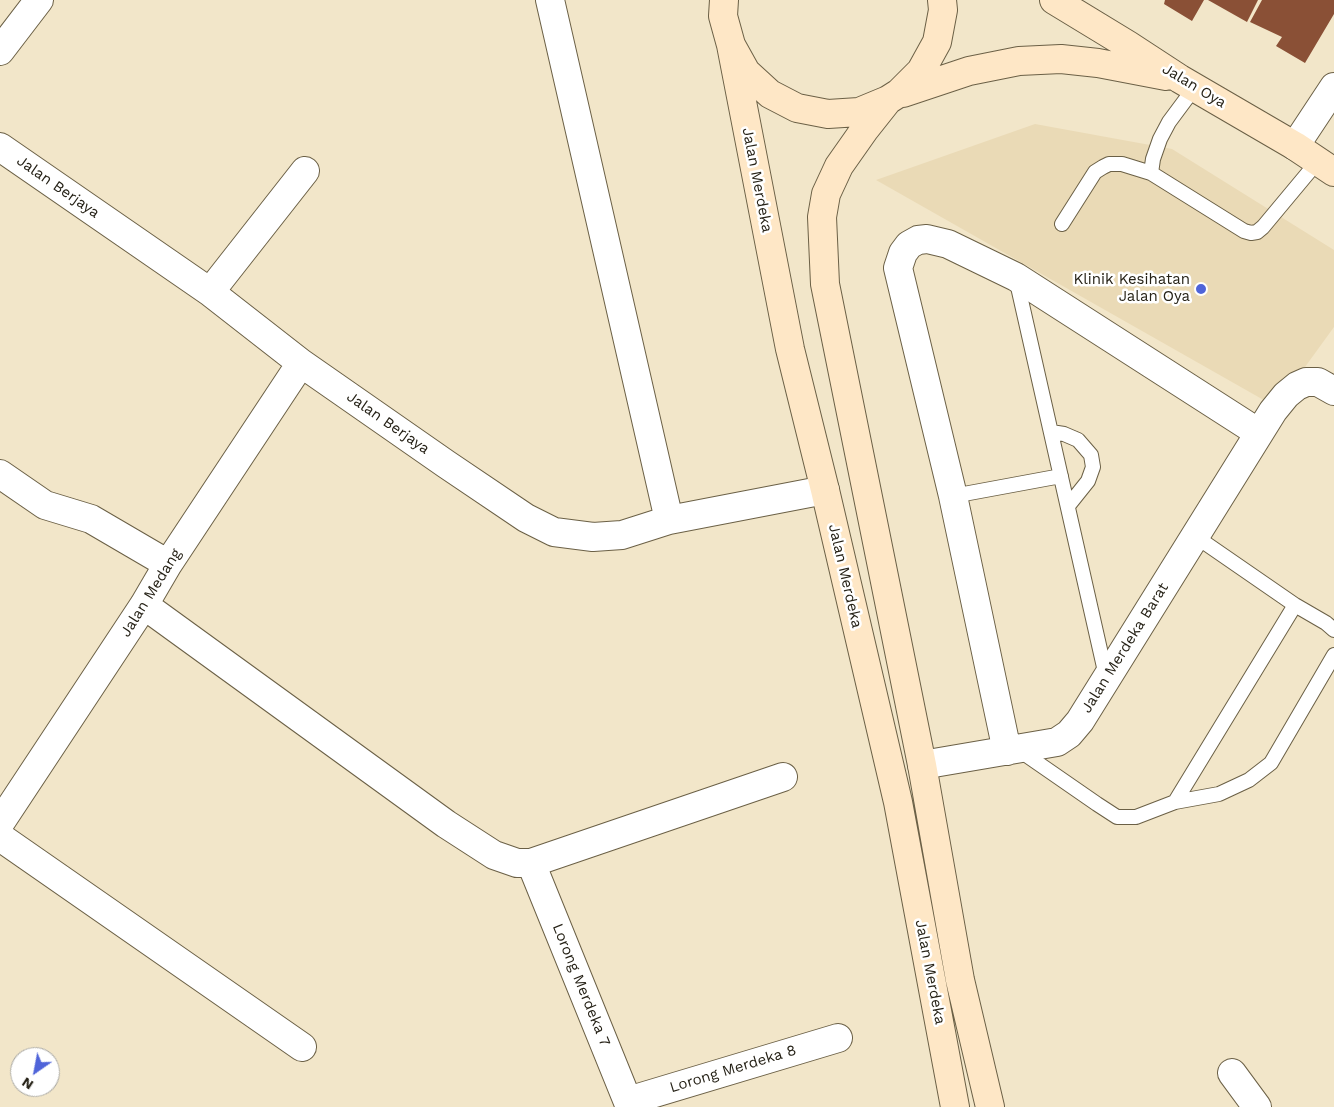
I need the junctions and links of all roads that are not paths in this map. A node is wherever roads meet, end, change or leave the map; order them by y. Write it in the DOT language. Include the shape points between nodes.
graph roads {
  1 [pos="40,0"];
  2 [pos="550,0"];
  3 [pos="724,0"];
  4 [pos="942,0"];
  5 [pos="1054,0"];
  6 [pos="731,45"];
  7 [pos="0,51"];
  8 [pos="1188,83"];
  9 [pos="1334,87"];
  10 [pos="893,97"];
  11 [pos="1295,146"];
  12 [pos="0,147"];
  13 [pos="1326,166"];
  14 [pos="305,171"];
  15 [pos="1151,173"];
  16 [pos="1062,224"];
  17 [pos="1016,277"];
  18 [pos="210,292"];
  19 [pos="301,362"];
  20 [pos="1334,391"];
  21 [pos="1051,432"];
  22 [pos="1258,433"];
  23 [pos="0,474"];
  24 [pos="1061,476"];
  25 [pos="825,490"];
  26 [pos="953,496"];
  27 [pos="1068,506"];
  28 [pos="669,520"];
  29 [pos="1195,536"];
  30 [pos="168,564"];
  31 [pos="144,605"];
  32 [pos="1295,605"];
  33 [pos="1334,630"];
  34 [pos="1334,656"];
  35 [pos="1106,678"];
  36 [pos="1013,750"];
  37 [pos="922,765"];
  38 [pos="783,778"];
  39 [pos="1175,802"];
  40 [pos="4,807"];
  41 [pos="0,837"];
  42 [pos="531,863"];
  43 [pos="838,1038"];
  44 [pos="302,1046"];
  45 [pos="1232,1073"];
  46 [pos="629,1104"];
  47 [pos="955,1107"];
  48 [pos="990,1107"];
  49 [pos="1257,1107"];
  1 -- 7 [label="street"];
  2 -- 28 [label="street"];
  3 -- 6 [label="main road" via="723,16"];
  4 -- 10 [label="main road, Jalan Merdeka" via="937,42 921,70"];
  5 -- 8 [label="main road, Jalan Oya"];
  6 -- 10 [label="main road" via="746,72 770,94 797,108 828,114 859,112"];
  6 -- 25 [label="main road, Jalan Merdeka" via="790,349"];
  8 -- 10 [label="main road" via="1106,64 1061,59 1019,61 969,71"];
  8 -- 11 [label="main road, Jalan Oya"];
  8 -- 15 [label="lane" via="1160,139"];
  9 -- 11 [label="street"];
  10 -- 37 [label="main road, Jalan Merdeka" via="839,166 826,194 822,217 823,246 825,284"];
  11 -- 13 [label="main road, Jalan Oya"];
  12 -- 18 [label="street, Jalan Berjaya"];
  13 -- 15 [label="lane" via="1263,227 1251,233"];
  14 -- 18 [label="street"];
  15 -- 16 [label="lane" via="1122,164 1103,167 1095,172"];
  17 -- 21 [label="lane"];
  17 -- 22 [label="street"];
  17 -- 26 [label="street" via="948,244 927,239 909,245 898,268"];
  18 -- 19 [label="street, Jalan Berjaya"];
  19 -- 28 [label="street, Jalan Berjaya" via="526,518 554,532 593,537 622,535"];
  19 -- 30 [label="street, Jalan Medang"];
  20 -- 22 [label="street, Jalan Merdeka Barat" via="1318,382 1297,386 1286,395"];
  21 -- 24 [label="lane"];
  21 -- 27 [label="lane" via="1078,440 1091,455 1093,467 1088,481"];
  22 -- 29 [label="street, Jalan Merdeka Barat"];
  23 -- 30 [label="street" via="45,505 91,519"];
  24 -- 26 [label="lane"];
  24 -- 27 [label="lane"];
  25 -- 28 [label="street, Jalan Berjaya"];
  25 -- 47 [label="main road, Jalan Merdeka" via="898,802"];
  26 -- 36 [label="street"];
  27 -- 35 [label="lane"];
  29 -- 32 [label="lane"];
  29 -- 35 [label="street, Jalan Merdeka Barat"];
  30 -- 31 [label="street, Jalan Medang"];
  31 -- 40 [label="street, Jalan Medang"];
  31 -- 42 [label="street" via="446,824 494,855 517,863"];
  32 -- 33 [label="lane"];
  32 -- 39 [label="lane"];
  34 -- 39 [label="lane" via="1271,763 1249,780 1219,794"];
  35 -- 36 [label="street, Jalan Merdeka Barat" via="1080,721 1068,734 1057,742"];
  36 -- 37 [label="street, Jalan Merdeka Barat"];
  36 -- 39 [label="lane" via="1117,816 1136,817"];
  37 -- 48 [label="main road, Jalan Merdeka" via="960,980"];
  38 -- 42 [label="street"];
  41 -- 44 [label="street"];
  42 -- 46 [label="street, Lorong Merdeka 7"];
  43 -- 46 [label="street, Lorong Merdeka 8"];
  45 -- 49 [label="street"];
}
